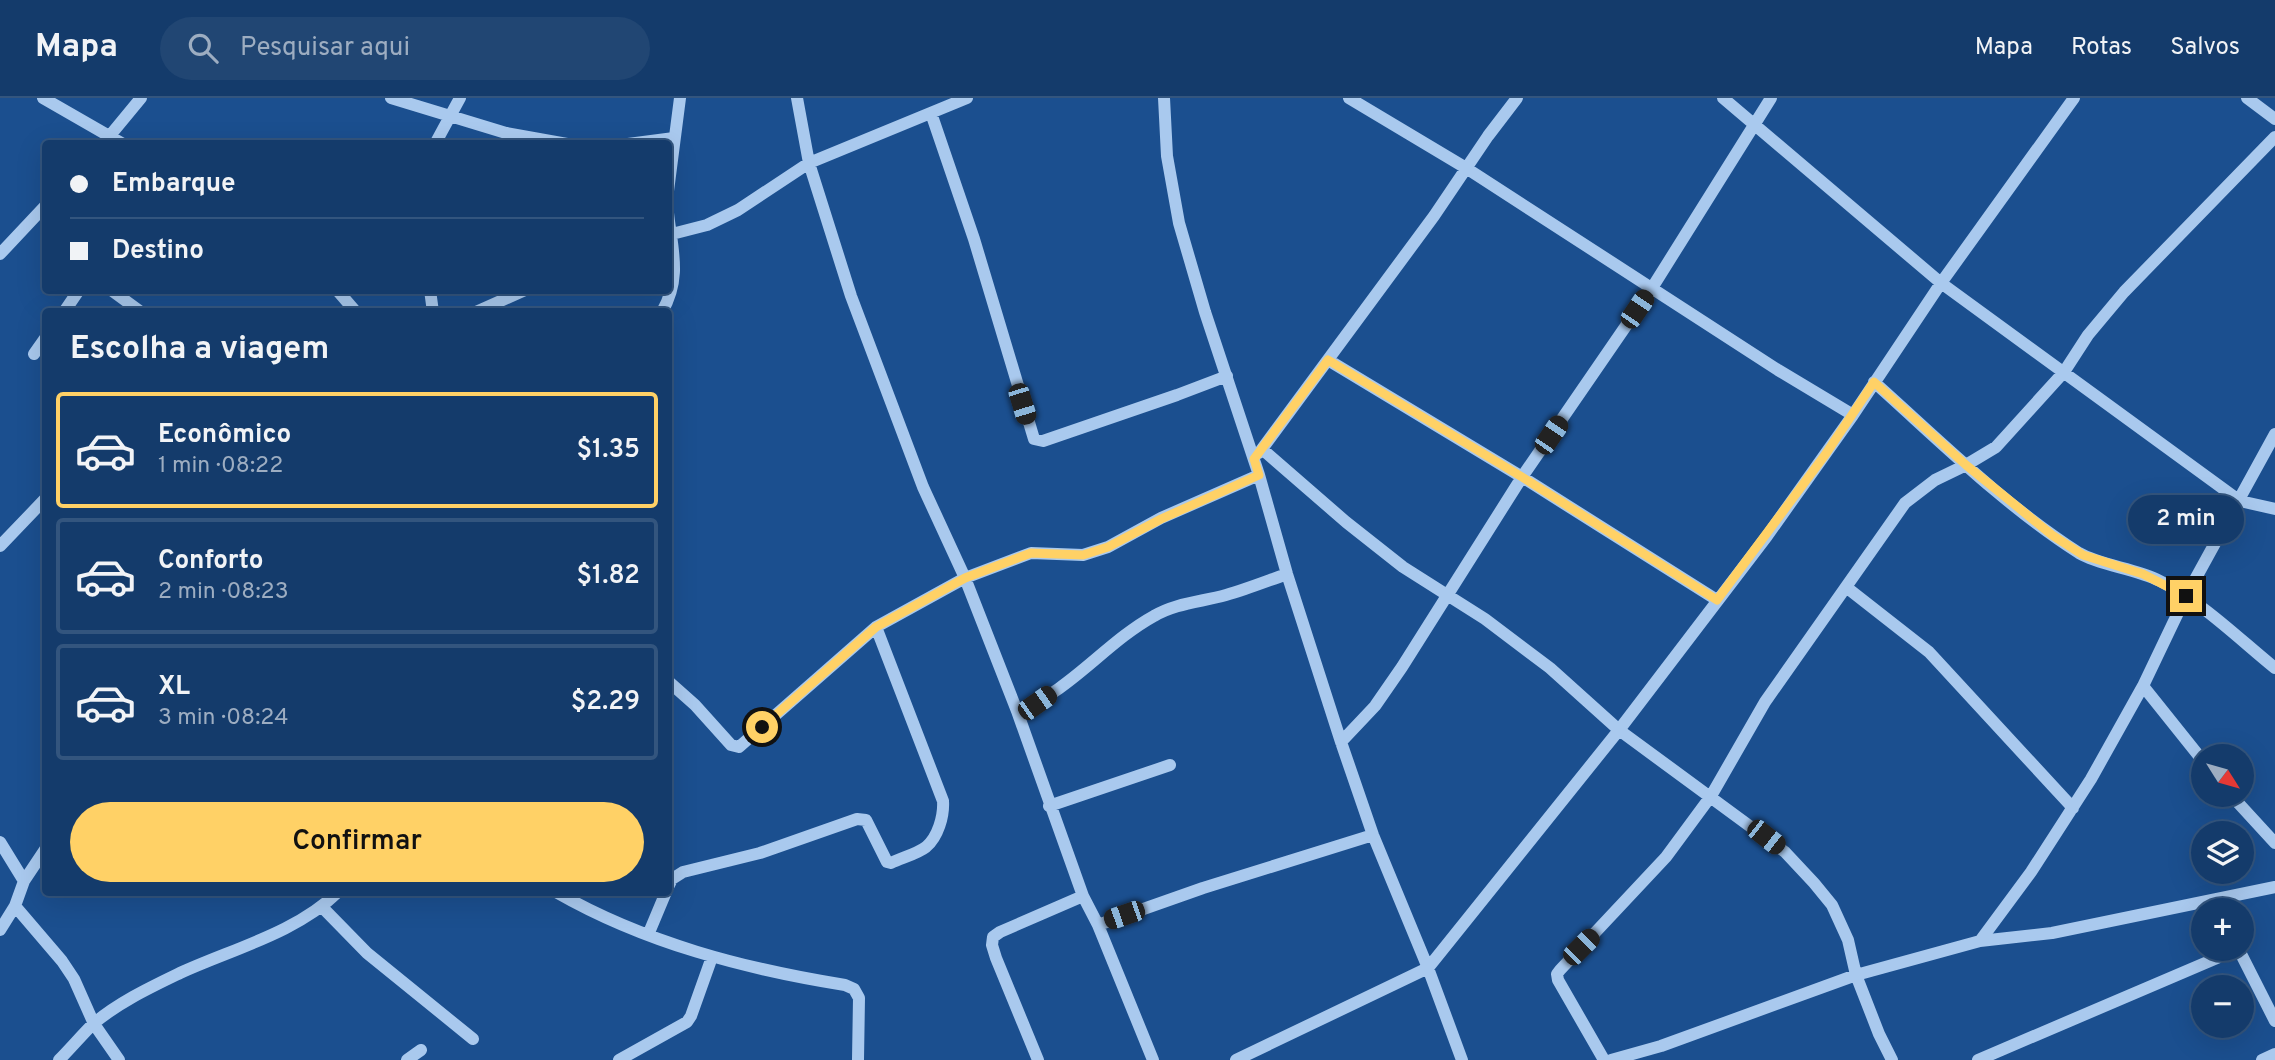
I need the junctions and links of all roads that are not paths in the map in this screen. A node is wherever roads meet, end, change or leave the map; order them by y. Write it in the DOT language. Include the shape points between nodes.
graph roads {
  1 [pos="43,98"];
  2 [pos="141,98"];
  3 [pos="391,98"];
  4 [pos="460,98"];
  5 [pos="680,98"];
  6 [pos="797,98"];
  7 [pos="967,98"];
  8 [pos="1164,98"];
  9 [pos="1349,98"];
  10 [pos="1517,98"];
  11 [pos="1723,98"];
  12 [pos="1771,98"];
  13 [pos="2074,98"];
  14 [pos="2247,98"];
  15 [pos="931,113"];
  16 [pos="451,118"];
  17 [pos="2275,120"];
  18 [pos="1756,124"];
  19 [pos="2275,136"];
  20 [pos="674,138"];
  21 [pos="106,140"];
  22 [pos="437,140"];
  23 [pos="545,140"];
  24 [pos="659,140"];
  25 [pos="672,156"];
  26 [pos="808,163"];
  27 [pos="1466,168"];
  28 [pos="42,209"];
  29 [pos="672,234"];
  30 [pos="672,246"];
  31 [pos="2,248"];
  32 [pos="1941,283"];
  33 [pos="672,286"];
  34 [pos="1652,288"];
  35 [pos="116,294"];
  36 [pos="340,294"];
  37 [pos="516,294"];
  38 [pos="136,308"];
  39 [pos="353,308"];
  40 [pos="485,308"];
  41 [pos="42,343"];
  42 [pos="34,354"];
  43 [pos="1328,360"];
  44 [pos="2064,372"];
  45 [pos="1227,376"];
  46 [pos="1874,382"];
  47 [pos="1853,415"];
  48 [pos="2275,434"];
  49 [pos="1258,454"];
  50 [pos="1966,465"];
  51 [pos="1259,475"];
  52 [pos="1522,477"];
  53 [pos="2239,501"];
  54 [pos="42,502"];
  55 [pos="2275,509"];
  56 [pos="0,547"];
  57 [pos="1287,574"];
  58 [pos="965,578"];
  59 [pos="1846,587"];
  60 [pos="1448,594"];
  61 [pos="2186,596"];
  62 [pos="1717,600"];
  63 [pos="876,627"];
  64 [pos="2275,668"];
  65 [pos="672,685"];
  66 [pos="2143,685"];
  67 [pos="1017,711"];
  68 [pos="1619,730"];
  69 [pos="1341,743"];
  70 [pos="2191,746"];
  71 [pos="1170,765"];
  72 [pos="1711,796"];
  73 [pos="1049,806"];
  74 [pos="2242,807"];
  75 [pos="2073,808"];
  76 [pos="1373,835"];
  77 [pos="0,842"];
  78 [pos="2275,843"];
  79 [pos="42,854"];
  80 [pos="672,879"];
  81 [pos="23,881"];
  82 [pos="2275,887"];
  83 [pos="334,896"];
  84 [pos="565,896"];
  85 [pos="664,896"];
  86 [pos="1083,896"];
  87 [pos="2241,898"];
  88 [pos="15,905"];
  89 [pos="323,907"];
  90 [pos="2191,910"];
  91 [pos="1098,925"];
  92 [pos="0,930"];
  93 [pos="648,935"];
  94 [pos="1980,941"];
  95 [pos="712,957"];
  96 [pos="2210,961"];
  97 [pos="2244,961"];
  98 [pos="1428,968"];
  99 [pos="1856,975"];
  100 [pos="2275,1021"];
  101 [pos="94,1024"];
  102 [pos="474,1039"];
  103 [pos="421,1050"];
  104 [pos="2275,1054"];
  105 [pos="1630,1058"];
  106 [pos="58,1060"];
  107 [pos="118,1060"];
  108 [pos="407,1060"];
  109 [pos="619,1060"];
  110 [pos="858,1060"];
  111 [pos="1038,1060"];
  112 [pos="1153,1060"];
  113 [pos="1236,1060"];
  114 [pos="1462,1060"];
  115 [pos="1604,1060"];
  116 [pos="1611,1060"];
  117 [pos="1892,1060"];
  118 [pos="1978,1060"];
  119 [pos="2262,1060"];
  1 -- 21 [label="street"];
  2 -- 21 [label="street"];
  3 -- 16 [label="street"];
  4 -- 16 [label="street"];
  5 -- 20 [label="street"];
  6 -- 26 [label="street"];
  7 -- 15 [label="street"];
  8 -- 45 [label="street" via="1167,156 1179,223"];
  9 -- 27 [label="street"];
  10 -- 27 [label="street"];
  11 -- 18 [label="street"];
  12 -- 18 [label="street"];
  13 -- 32 [label="street"];
  14 -- 17 [label="street"];
  15 -- 26 [label="street"];
  15 -- 45 [label="street" via="1034,439 1043,441"];
  16 -- 22 [label="street"];
  16 -- 23 [label="street"];
  18 -- 32 [label="street"];
  18 -- 34 [label="street"];
  19 -- 44 [label="street" via="2124,292"];
  20 -- 24 [label="street"];
  20 -- 25 [label="street"];
  26 -- 29 [label="street" via="738,210 707,225"];
  26 -- 58 [label="street" via="884,387"];
  27 -- 34 [label="street"];
  27 -- 43 [label="street"];
  28 -- 31 [label="street"];
  30 -- 33 [label="street" via="676,271"];
  32 -- 44 [label="street"];
  32 -- 46 [label="street"];
  34 -- 47 [label="street"];
  34 -- 52 [label="street"];
  35 -- 38 [label="street"];
  36 -- 39 [label="street"];
  37 -- 40 [label="street"];
  41 -- 42 [label="street"];
  43 -- 49 [label="street"];
  43 -- 52 [label="street"];
  44 -- 50 [label="street" via="1996,447"];
  44 -- 53 [label="street"];
  45 -- 49 [label="street"];
  46 -- 47 [label="street"];
  46 -- 50 [label="street"];
  47 -- 62 [label="street"];
  48 -- 53 [label="street"];
  49 -- 51 [label="street"];
  49 -- 60 [label="street" via="1403,567"];
  50 -- 59 [label="street" via="1934,480 1906,503"];
  50 -- 61 [label="street" via="2083,555 2159,580"];
  51 -- 57 [label="street"];
  51 -- 58 [label="street" via="1108,547 1083,555 1031,553"];
  52 -- 60 [label="street"];
  52 -- 62 [label="street"];
  53 -- 55 [label="street"];
  53 -- 61 [label="street"];
  54 -- 56 [label="street"];
  57 -- 67 [label="street" via="1155,615 1037,703"];
  57 -- 69 [label="street"];
  58 -- 63 [label="street"];
  58 -- 67 [label="street"];
  59 -- 72 [label="street" via="1765,702"];
  59 -- 75 [label="street" via="1928,652"];
  60 -- 68 [label="street" via="1550,668"];
  60 -- 69 [label="street" via="1375,706"];
  61 -- 64 [label="street"];
  61 -- 66 [label="street"];
  62 -- 68 [label="street"];
  63 -- 65 [label="street" via="739,747 731,745"];
  63 -- 80 [label="street" via="943,801 941,823 927,847 887,862 866,820 858,819"];
  66 -- 70 [label="street"];
  66 -- 75 [label="street"];
  67 -- 73 [label="street"];
  68 -- 72 [label="street"];
  68 -- 98 [label="street"];
  69 -- 76 [label="street"];
  71 -- 73 [label="street"];
  72 -- 99 [label="street" via="1784,852 1832,905 1848,940"];
  72 -- 115 [label="street" via="1666,857 1557,974"];
  73 -- 86 [label="street"];
  74 -- 78 [label="street"];
  75 -- 94 [label="street"];
  76 -- 91 [label="street"];
  76 -- 98 [label="street"];
  77 -- 81 [label="street"];
  79 -- 81 [label="street"];
  81 -- 88 [label="street"];
  82 -- 87 [label="street"];
  83 -- 89 [label="street"];
  84 -- 93 [label="street"];
  85 -- 93 [label="street"];
  86 -- 91 [label="street"];
  86 -- 111 [label="street" via="993,937 996,958"];
  88 -- 92 [label="street"];
  88 -- 101 [label="street" via="74,979"];
  89 -- 101 [label="street" via="139,994"];
  89 -- 102 [label="street" via="367,953"];
  90 -- 94 [label="street"];
  91 -- 112 [label="street"];
  93 -- 95 [label="street"];
  94 -- 99 [label="street"];
  95 -- 109 [label="street" via="687,1022"];
  95 -- 110 [label="street" via="854,989 859,998"];
  96 -- 118 [label="street"];
  97 -- 100 [label="street"];
  98 -- 113 [label="street"];
  98 -- 114 [label="street"];
  99 -- 105 [label="street"];
  99 -- 117 [label="street"];
  101 -- 106 [label="street"];
  101 -- 107 [label="street"];
  103 -- 108 [label="street"];
  104 -- 119 [label="street"];
  105 -- 116 [label="street"];
}
